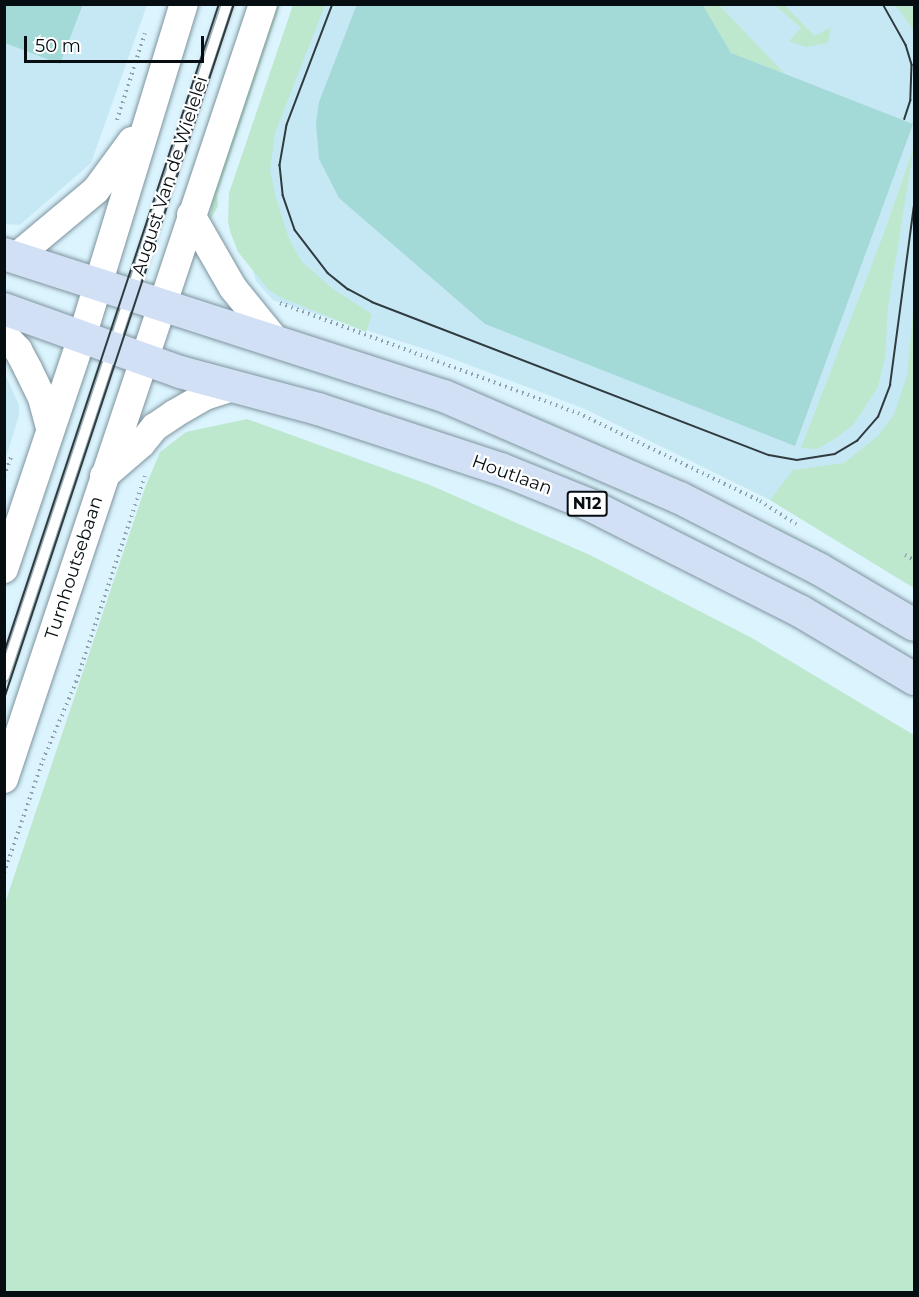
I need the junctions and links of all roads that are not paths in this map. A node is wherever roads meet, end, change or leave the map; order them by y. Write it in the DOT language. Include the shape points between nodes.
graph roads {
  1 [pos="184,4"];
  2 [pos="226,4"];
  3 [pos="263,4"];
  4 [pos="152,105"];
  5 [pos="191,214"];
  6 [pos="10,255"];
  7 [pos="99,284"];
  8 [pos="130,294"];
  9 [pos="162,304"];
  10 [pos="4,309"];
  11 [pos="4,335"];
  12 [pos="82,338"];
  13 [pos="276,341"];
  14 [pos="113,348"];
  15 [pos="144,359"];
  16 [pos="235,386"];
  17 [pos="50,428"];
  18 [pos="104,476"];
  19 [pos="13,522"];
  20 [pos="4,569"];
  21 [pos="915,625"];
  22 [pos="4,676"];
  23 [pos="915,679"];
  24 [pos="4,779"];
  1 -- 4 [label="main road"];
  2 -- 8 [label="lane, August Van de Wielelei"];
  3 -- 5 [label="main road, August Van de Wielelei"];
  4 -- 6 [label="main road" via="124,155 96,190"];
  4 -- 7 [label="main road"];
  5 -- 9 [label="main road, August Van de Wielelei"];
  5 -- 13 [label="main road" via="232,288"];
  6 -- 7 [label="main road"];
  7 -- 8 [label="main road, N12"];
  7 -- 12 [label="main road"];
  8 -- 9 [label="main road, N12"];
  8 -- 14 [label="lane, August Van de Wielelei"];
  9 -- 13 [label="main road, N12"];
  9 -- 15 [label="main road, Turnhoutsebaan"];
  10 -- 12 [label="main road, Houtlaan"];
  11 -- 17 [label="main road" via="28,369"];
  12 -- 14 [label="main road, Houtlaan / N12"];
  12 -- 17 [label="main road"];
  13 -- 21 [label="main road, N12" via="444,396 603,463 819,569"];
  14 -- 15 [label="main road, Houtlaan / N12"];
  14 -- 22 [label="lane, Turnhoutsebaan"];
  15 -- 16 [label="main road, Houtlaan / N12"];
  15 -- 18 [label="main road, Turnhoutsebaan"];
  16 -- 18 [label="main road" via="205,396 174,414"];
  16 -- 23 [label="main road, Houtlaan / N12" via="501,469 590,505 801,611"];
  17 -- 19 [label="main road"];
  18 -- 24 [label="main road, Turnhoutsebaan"];
  19 -- 20 [label="main road"];
}
